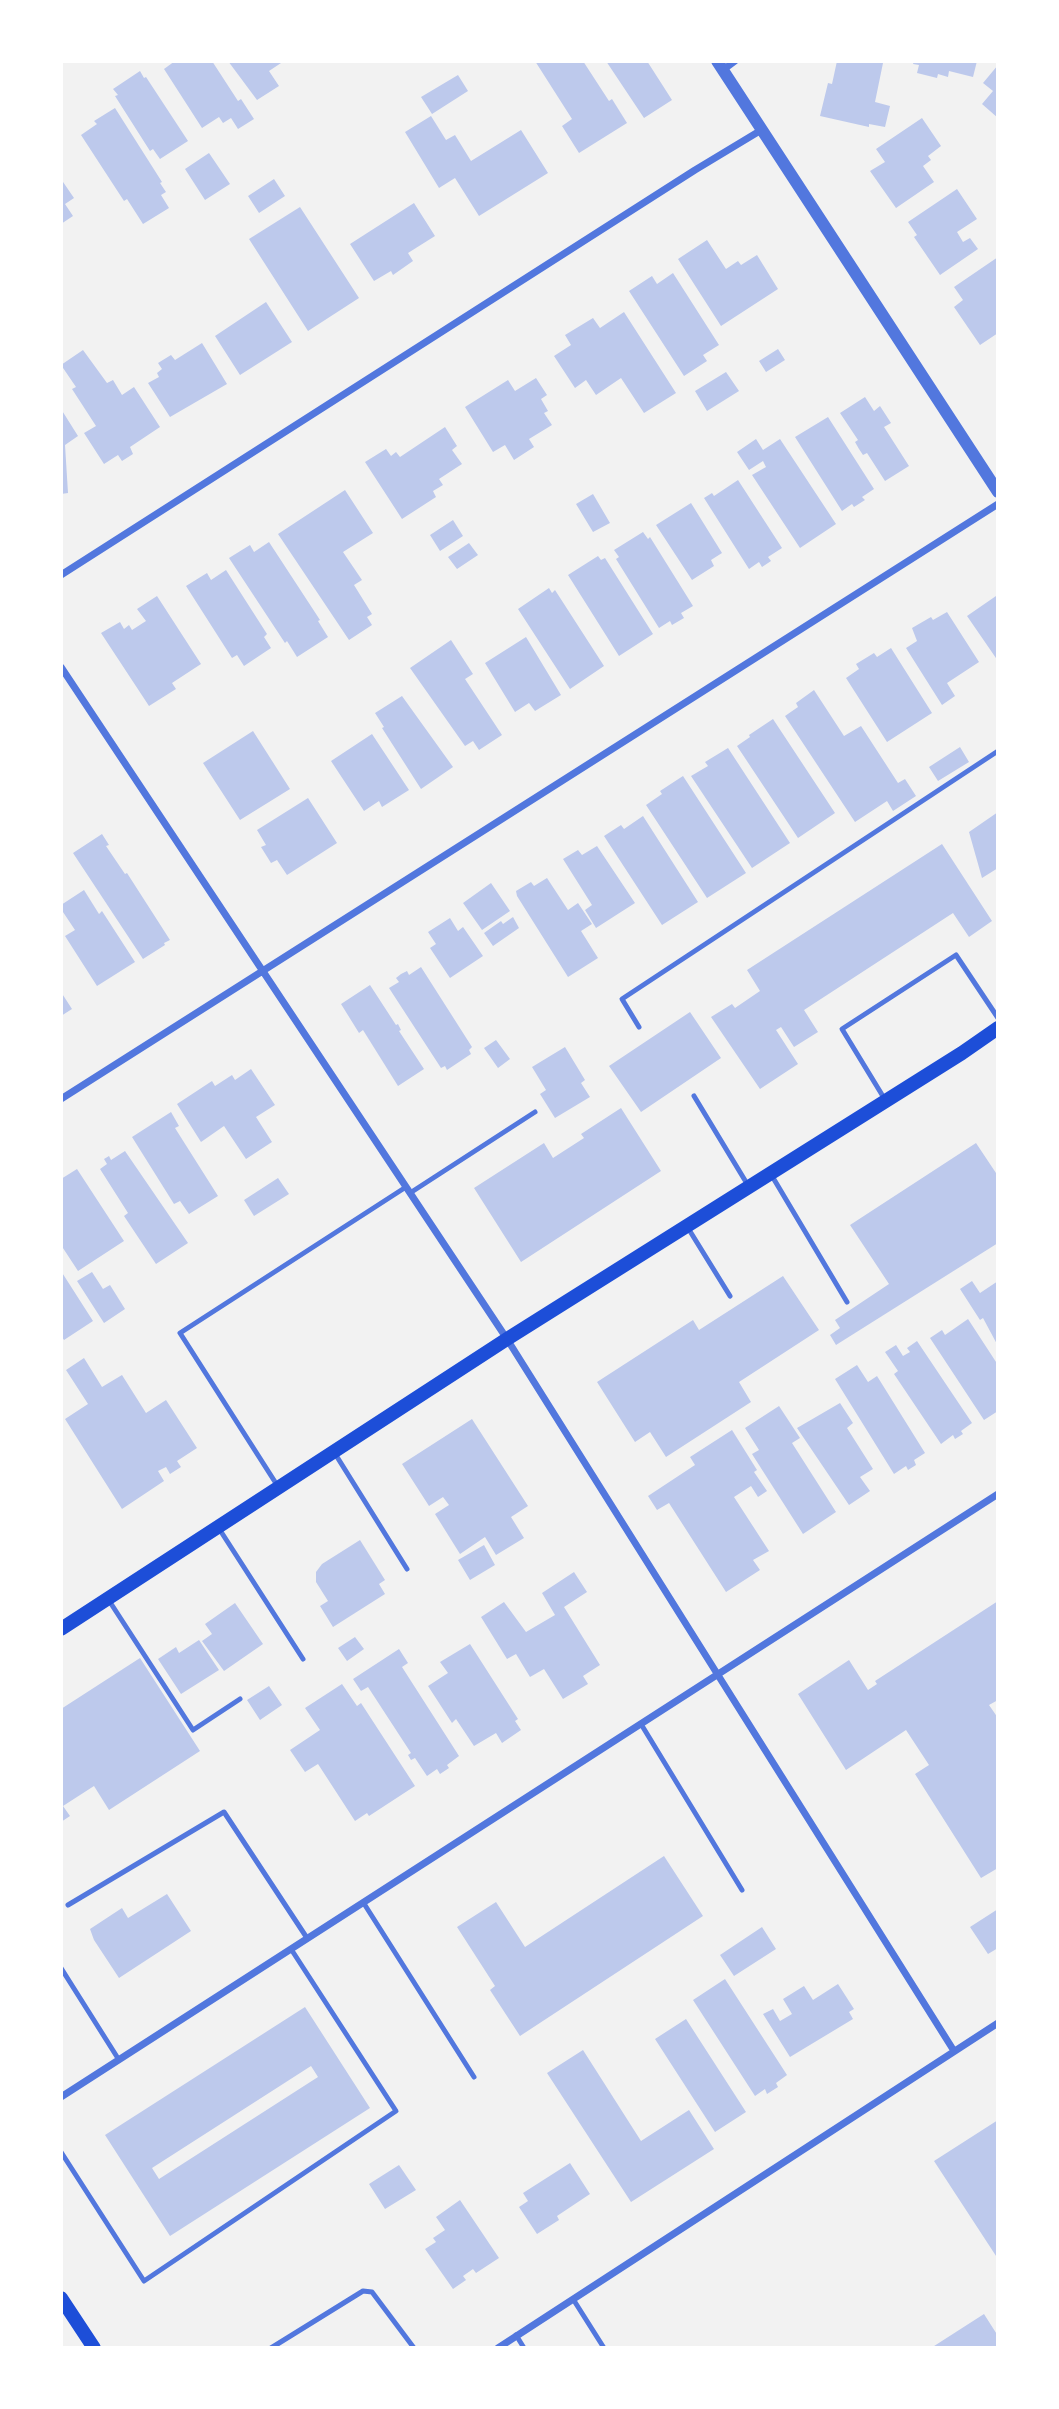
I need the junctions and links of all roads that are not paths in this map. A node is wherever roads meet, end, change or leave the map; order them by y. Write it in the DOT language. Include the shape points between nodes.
graph roads {
  1 [pos="735,61"];
  2 [pos="720,65"];
  3 [pos="763,129"];
  4 [pos="998,492"];
  5 [pos="998,504"];
  6 [pos="61,575"];
  7 [pos="61,667"];
  8 [pos="998,751"];
  9 [pos="262,972"];
  10 [pos="998,1018"];
  11 [pos="639,1027"];
  12 [pos="998,1028"];
  13 [pos="694,1096"];
  14 [pos="61,1099"];
  15 [pos="886,1101"];
  16 [pos="535,1112"];
  17 [pos="770,1173"];
  18 [pos="749,1187"];
  19 [pos="408,1190"];
  20 [pos="687,1226"];
  21 [pos="730,1296"];
  22 [pos="847,1302"];
  23 [pos="507,1339"];
  24 [pos="334,1452"];
  25 [pos="278,1488"];
  26 [pos="998,1494"];
  27 [pos="218,1527"];
  28 [pos="407,1569"];
  29 [pos="108,1599"];
  30 [pos="61,1629"];
  31 [pos="303,1659"];
  32 [pos="719,1674"];
  33 [pos="240,1699"];
  34 [pos="641,1724"];
  35 [pos="742,1890"];
  36 [pos="363,1902"];
  37 [pos="68,1905"];
  38 [pos="307,1938"];
  39 [pos="291,1949"];
  40 [pos="61,1968"];
  41 [pos="998,2023"];
  42 [pos="954,2051"];
  43 [pos="119,2060"];
  44 [pos="474,2077"];
  45 [pos="63,2093"];
  46 [pos="61,2152"];
  47 [pos="61,2298"];
  48 [pos="573,2299"];
  49 [pos="516,2336"];
  50 [pos="94,2348"];
  51 [pos="271,2348"];
  52 [pos="414,2348"];
  53 [pos="498,2348"];
  54 [pos="524,2348"];
  55 [pos="604,2348"];
  1 -- 2 [label="street"];
  2 -- 3 [label="street"];
  3 -- 4 [label="street"];
  3 -- 6 [label="street"];
  5 -- 9 [label="street"];
  7 -- 9 [label="street"];
  8 -- 11 [label="lane" via="622,999"];
  9 -- 14 [label="street"];
  9 -- 19 [label="street"];
  10 -- 15 [label="lane" via="956,955 842,1028"];
  12 -- 15 [label="main road"];
  13 -- 18 [label="lane"];
  15 -- 17 [label="main road"];
  16 -- 19 [label="lane"];
  17 -- 18 [label="main road"];
  17 -- 22 [label="lane"];
  18 -- 20 [label="main road"];
  19 -- 23 [label="street"];
  19 -- 25 [label="lane" via="180,1333"];
  20 -- 21 [label="lane"];
  20 -- 23 [label="main road"];
  23 -- 24 [label="main road"];
  23 -- 32 [label="street"];
  24 -- 25 [label="main road"];
  24 -- 28 [label="lane"];
  25 -- 27 [label="main road"];
  26 -- 32 [label="street"];
  27 -- 29 [label="main road"];
  27 -- 31 [label="lane"];
  29 -- 30 [label="main road"];
  29 -- 33 [label="lane" via="193,1730"];
  32 -- 34 [label="street"];
  32 -- 42 [label="street"];
  34 -- 35 [label="lane"];
  34 -- 36 [label="street"];
  36 -- 38 [label="street"];
  36 -- 44 [label="lane"];
  37 -- 38 [label="lane" via="224,1812"];
  38 -- 39 [label="street"];
  39 -- 43 [label="street"];
  39 -- 46 [label="lane" via="396,2111 144,2281"];
  40 -- 43 [label="lane"];
  41 -- 42 [label="street"];
  42 -- 48 [label="street"];
  43 -- 45 [label="street"];
  47 -- 50 [label="main road"];
  48 -- 49 [label="street"];
  48 -- 55 [label="lane"];
  49 -- 53 [label="street"];
  49 -- 54 [label="lane"];
  51 -- 52 [label="lane" via="363,2291 373,2292"];
}
